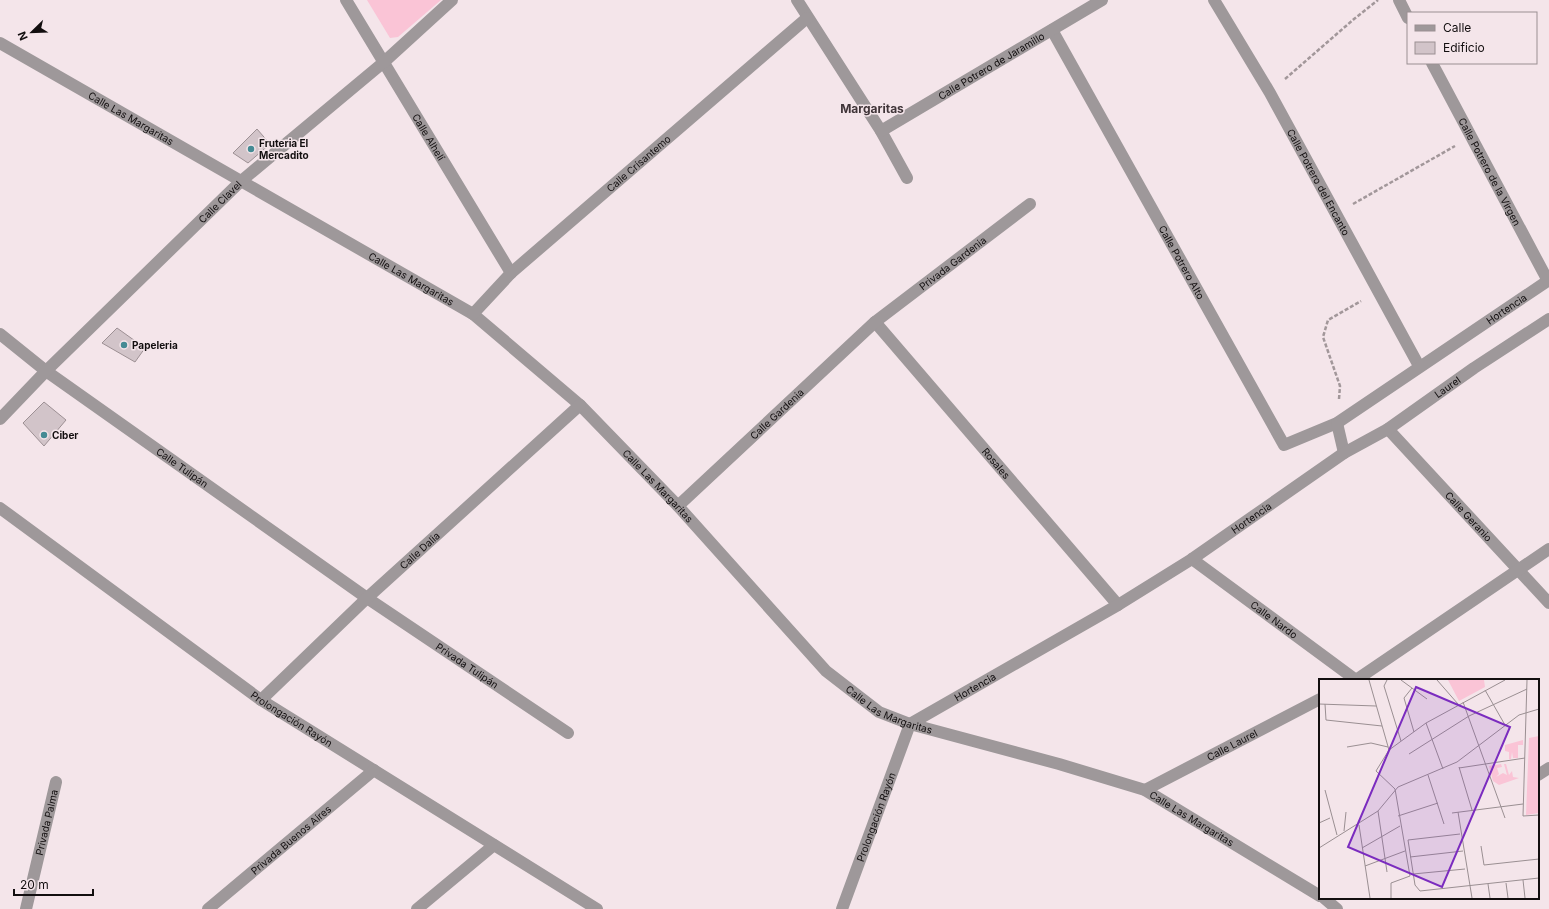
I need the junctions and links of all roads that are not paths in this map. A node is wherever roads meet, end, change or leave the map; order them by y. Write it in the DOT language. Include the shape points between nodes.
graph roads {
  1 [pos="346,0"];
  2 [pos="452,0"];
  3 [pos="797,0"];
  4 [pos="1102,0"];
  5 [pos="1214,0"];
  6 [pos="1399,0"];
  7 [pos="1407,16"];
  8 [pos="807,18"];
  9 [pos="1052,30"];
  10 [pos="0,43"];
  11 [pos="384,62"];
  12 [pos="1433,64"];
  13 [pos="882,131"];
  14 [pos="907,178"];
  15 [pos="240,182"];
  16 [pos="1030,204"];
  17 [pos="511,273"];
  18 [pos="1548,280"];
  19 [pos="474,314"];
  20 [pos="1549,319"];
  21 [pos="875,322"];
  22 [pos="0,334"];
  23 [pos="1419,366"];
  24 [pos="46,371"];
  25 [pos="580,405"];
  26 [pos="0,419"];
  27 [pos="1337,423"];
  28 [pos="1388,429"];
  29 [pos="1344,454"];
  30 [pos="678,506"];
  31 [pos="0,508"];
  32 [pos="1549,549"];
  33 [pos="1192,559"];
  34 [pos="1518,569"];
  35 [pos="368,598"];
  36 [pos="1549,603"];
  37 [pos="1118,605"];
  38 [pos="1355,679"];
  39 [pos="1357,679"];
  40 [pos="261,700"];
  41 [pos="1319,700"];
  42 [pos="910,724"];
  43 [pos="568,733"];
  44 [pos="1549,768"];
  45 [pos="374,770"];
  46 [pos="1539,774"];
  47 [pos="56,782"];
  48 [pos="1145,790"];
  49 [pos="494,845"];
  50 [pos="1319,894"];
  51 [pos="26,909"];
  52 [pos="208,909"];
  53 [pos="417,909"];
  54 [pos="597,909"];
  55 [pos="842,909"];
  1 -- 11 [label="street, Calle Alhelí"];
  2 -- 11 [label="street, Calle Clavel"];
  3 -- 8 [label="street"];
  4 -- 9 [label="street, Calle Potrero de Jaramillo"];
  5 -- 23 [label="street, Calle Potrero del Encanto" via="1270,93"];
  6 -- 7 [label="street"];
  8 -- 13 [label="street"];
  8 -- 17 [label="street, Calle Crisantemo"];
  9 -- 13 [label="street, Calle Potrero de Jaramillo"];
  9 -- 27 [label="street, Calle Potrero Alto" via="1284,445"];
  10 -- 15 [label="street, Calle Las Margaritas"];
  11 -- 15 [label="street, Calle Clavel"];
  11 -- 17 [label="street, Calle Alhelí"];
  12 -- 18 [label="street, Calle Potrero de la Virgen"];
  13 -- 14 [label="street"];
  15 -- 19 [label="street, Calle Las Margaritas"];
  15 -- 24 [label="street, Calle Clavel"];
  16 -- 21 [label="street, Privada Gardenia"];
  17 -- 19 [label="street, Calle Crisantemo"];
  18 -- 23 [label="street, Hortencia"];
  19 -- 25 [label="street, Calle Las Margaritas"];
  20 -- 28 [label="street, Laurel"];
  21 -- 30 [label="street, Calle Gardenia"];
  21 -- 37 [label="street, Rosales"];
  22 -- 24 [label="street, Calle Tulipán"];
  23 -- 27 [label="street, Hortencia"];
  24 -- 26 [label="street, Calle Clavel"];
  24 -- 35 [label="street, Calle Tulipán"];
  25 -- 30 [label="street, Calle Las Margaritas"];
  25 -- 35 [label="street, Calle Dalia"];
  27 -- 29 [label="street"];
  28 -- 29 [label="street, Laurel"];
  28 -- 34 [label="street, Calle Geranio"];
  29 -- 33 [label="street, Hortencia"];
  30 -- 42 [label="street, Calle Las Margaritas" via="826,671 879,712"];
  31 -- 40 [label="street, Prolongación Rayón"];
  32 -- 34 [label="street"];
  33 -- 37 [label="street, Hortencia"];
  33 -- 38 [label="street, Calle Nardo"];
  34 -- 36 [label="street, Calle Geranio"];
  34 -- 39 [label="street"];
  35 -- 40 [label="street, Calle Dalia"];
  35 -- 43 [label="street, Privada Tulipán"];
  37 -- 42 [label="street, Hortencia"];
  40 -- 45 [label="street, Prolongación Rayón"];
  41 -- 48 [label="street, Calle Laurel"];
  42 -- 48 [label="street, Calle Las Margaritas"];
  42 -- 55 [label="street, Prolongación Rayón"];
  44 -- 46 [label="street"];
  45 -- 49 [label="street, Prolongación Rayón"];
  45 -- 52 [label="street, Privada Buenos Aires"];
  47 -- 51 [label="street, Privada Palma"];
  48 -- 50 [label="street, Calle Las Margaritas"];
  49 -- 53 [label="street"];
  49 -- 54 [label="street, Prolongación Rayón"];
}
